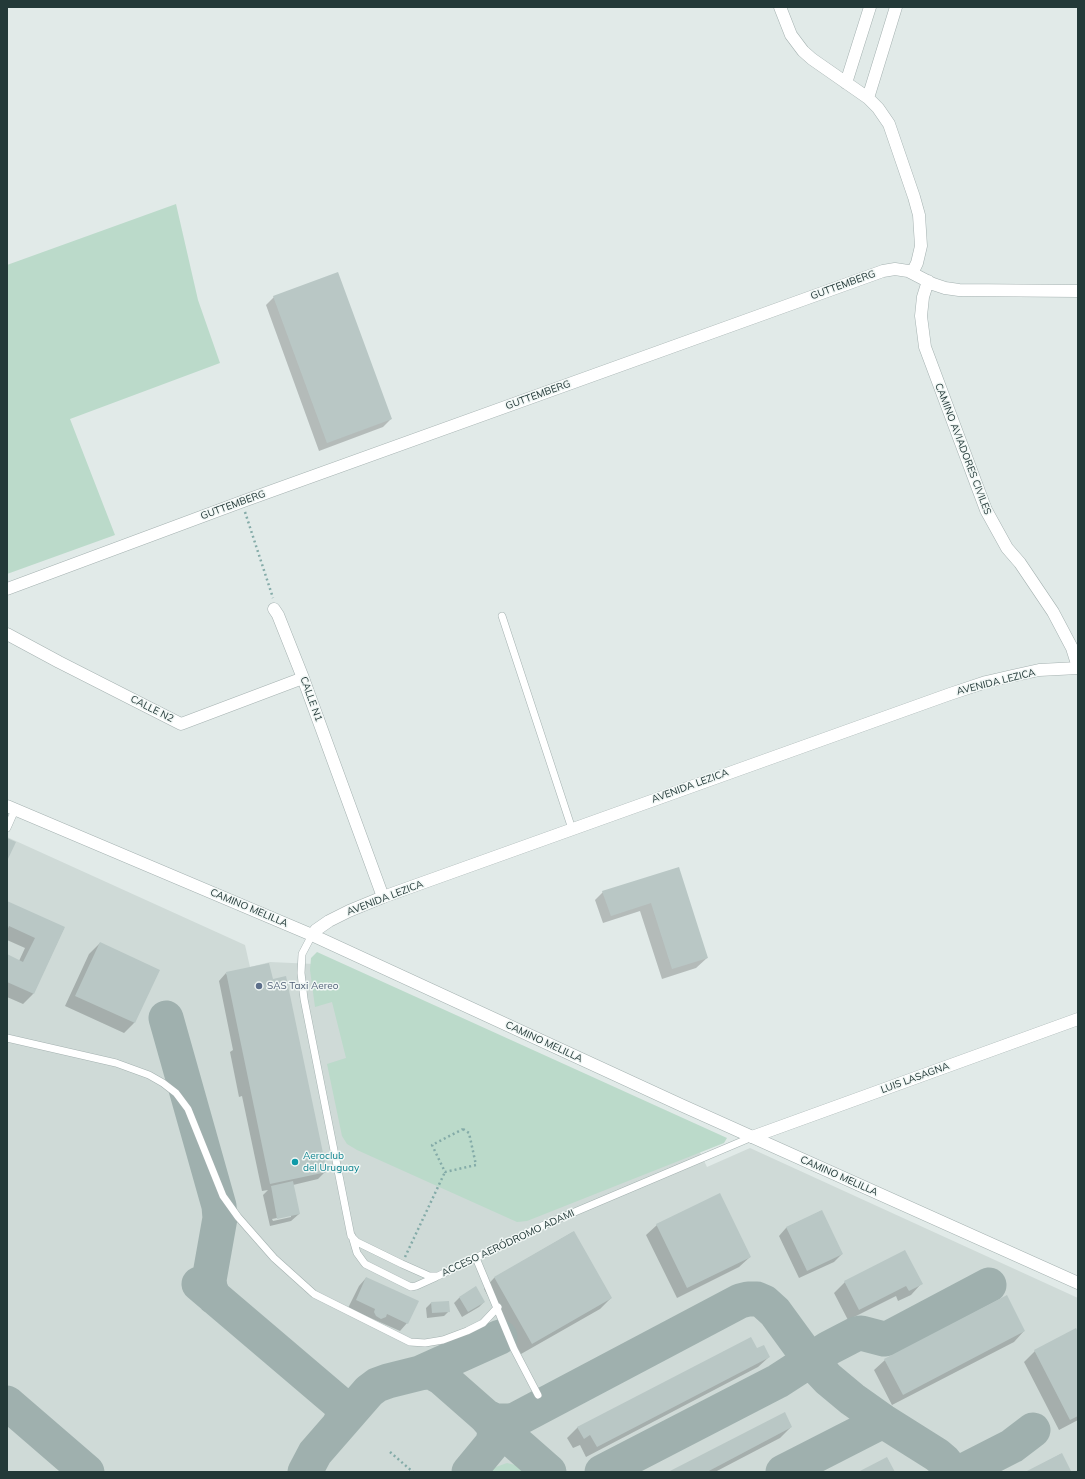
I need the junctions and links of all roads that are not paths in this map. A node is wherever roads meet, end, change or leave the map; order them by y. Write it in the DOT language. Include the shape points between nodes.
graph roads {
  1 [pos="780,7"];
  2 [pos="870,7"];
  3 [pos="896,7"];
  4 [pos="846,83"];
  5 [pos="868,98"];
  6 [pos="912,273"];
  7 [pos="928,281"];
  8 [pos="1078,291"];
  9 [pos="7,589"];
  10 [pos="274,609"];
  11 [pos="502,616"];
  12 [pos="7,634"];
  13 [pos="1078,668"];
  14 [pos="303,678"];
  15 [pos="11,808"];
  16 [pos="7,828"];
  17 [pos="572,829"];
  18 [pos="383,897"];
  19 [pos="312,935"];
  20 [pos="1078,1019"];
  21 [pos="7,1038"];
  22 [pos="752,1137"];
  23 [pos="352,1236"];
  24 [pos="476,1258"];
  25 [pos="438,1276"];
  26 [pos="1078,1283"];
  27 [pos="498,1307"];
  28 [pos="538,1395"];
  1 -- 4 [label="street" via="786,26 797,44 812,59"];
  2 -- 4 [label="street"];
  3 -- 5 [label="street"];
  4 -- 5 [label="street"];
  5 -- 6 [label="street" via="889,124 919,215 921,246"];
  6 -- 7 [label="street, GUTTEMBERG"];
  6 -- 9 [label="street, GUTTEMBERG" via="895,269 861,278"];
  7 -- 8 [label="street, GUTTEMBERG" via="959,290"];
  7 -- 13 [label="street, CAMINO AVIADORES CIVILES" via="921,316 924,347 986,510 1007,548 1053,612 1072,648"];
  10 -- 14 [label="street, CALLE N1"];
  11 -- 17 [label="lane"];
  12 -- 14 [label="street, CALLE N2" via="181,724"];
  13 -- 17 [label="street, AVENIDA LEZICA" via="1039,670 986,682"];
  14 -- 18 [label="street, CALLE N1"];
  15 -- 16 [label="lane"];
  15 -- 19 [label="street, CAMINO MELILLA"];
  17 -- 18 [label="street, AVENIDA LEZICA"];
  18 -- 19 [label="street, AVENIDA LEZICA" via="329,921"];
  19 -- 22 [label="street, CAMINO MELILLA"];
  19 -- 23 [label="lane" via="302,954 304,999"];
  20 -- 22 [label="street, LUIS LASAGNA"];
  21 -- 27 [label="lane" via="116,1063 163,1082 176,1093 188,1109 223,1196 274,1258 314,1294 410,1342 443,1340 466,1331 483,1323"];
  22 -- 24 [label="lane, ACCESO AERÓDROMO ADAMI" via="544,1225"];
  22 -- 26 [label="street, CAMINO MELILLA"];
  23 -- 25 [label="lane, ACCESO AERÓDROMO ADAMI" via="357,1242 402,1264 429,1276"];
  23 -- 25 [label="lane" via="357,1253 365,1264 411,1287"];
  24 -- 25 [label="lane, ACCESO AERÓDROMO ADAMI"];
  24 -- 27 [label="lane"];
  27 -- 28 [label="lane" via="514,1349"];
}
